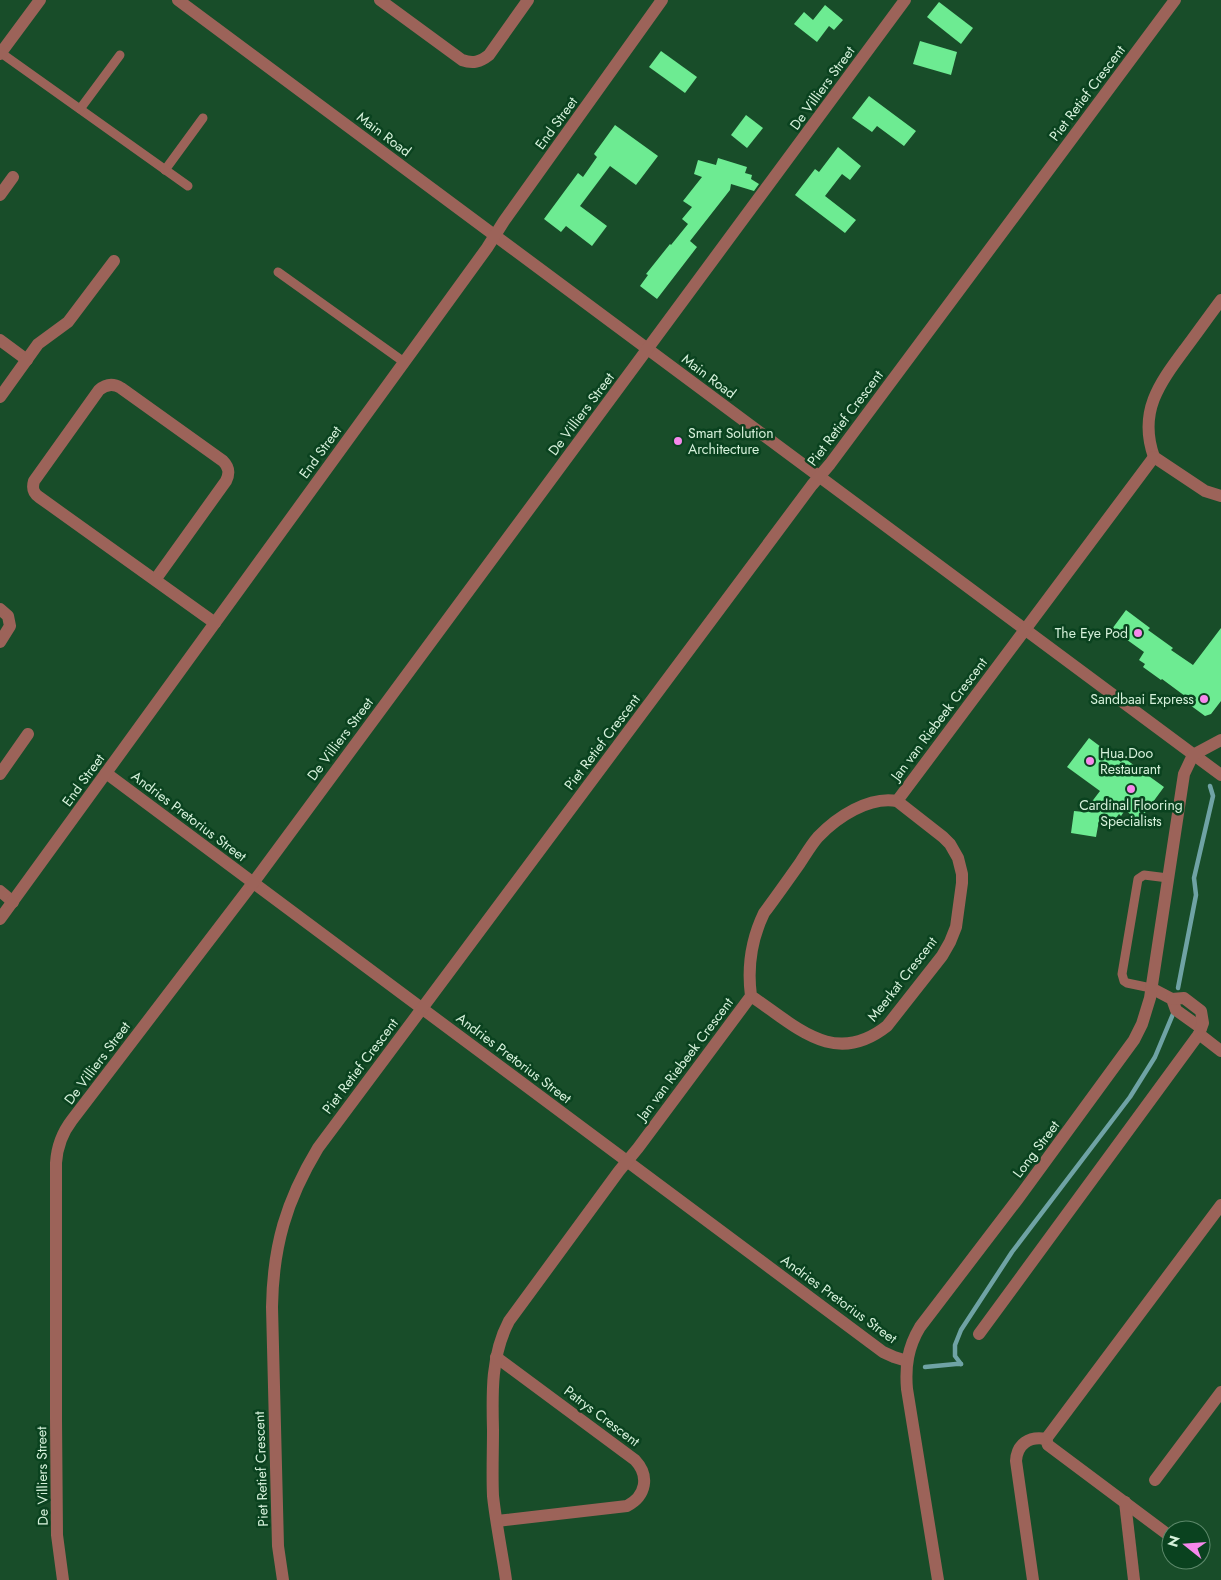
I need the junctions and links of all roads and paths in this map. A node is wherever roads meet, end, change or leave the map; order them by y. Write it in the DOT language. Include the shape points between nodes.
graph roads {
  1 [pos="40,0"];
  2 [pos="178,0"];
  3 [pos="380,0"];
  4 [pos="528,0"];
  5 [pos="662,0"];
  6 [pos="905,0"];
  7 [pos="1175,0"];
  8 [pos="0,53"];
  9 [pos="120,55"];
  10 [pos="80,109"];
  11 [pos="203,118"];
  12 [pos="166,170"];
  13 [pos="13,177"];
  14 [pos="188,186"];
  15 [pos="0,195"];
  16 [pos="495,235"];
  17 [pos="114,261"];
  18 [pos="278,272"];
  19 [pos="1221,300"];
  20 [pos="0,340"];
  21 [pos="648,349"];
  22 [pos="27,360"];
  23 [pos="404,362"];
  24 [pos="0,397"];
  25 [pos="1154,457"];
  26 [pos="819,477"];
  27 [pos="1221,496"];
  28 [pos="154,580"];
  29 [pos="0,609"];
  30 [pos="215,623"];
  31 [pos="1025,630"];
  32 [pos="0,642"];
  33 [pos="28,734"];
  34 [pos="1221,740"];
  35 [pos="1193,755"];
  36 [pos="106,773"];
  37 [pos="0,774"];
  38 [pos="1221,776"];
  39 [pos="897,801"];
  40 [pos="1168,878"];
  41 [pos="253,883"];
  42 [pos="0,892"];
  43 [pos="13,902"];
  44 [pos="0,919"];
  45 [pos="1151,988"];
  46 [pos="751,996"];
  47 [pos="422,1009"];
  48 [pos="1200,1031"];
  49 [pos="1221,1051"];
  50 [pos="627,1161"];
  51 [pos="1221,1205"];
  52 [pos="979,1334"];
  53 [pos="496,1357"];
  54 [pos="907,1361"];
  55 [pos="1221,1392"];
  56 [pos="1046,1439"];
  57 [pos="1155,1480"];
  58 [pos="1125,1502"];
  59 [pos="497,1521"];
  60 [pos="1161,1529"];
  61 [pos="63,1580"];
  62 [pos="283,1580"];
  63 [pos="506,1580"];
  64 [pos="938,1580"];
  65 [pos="1033,1580"];
  66 [pos="1134,1580"];
  1 -- 8 [label="street"];
  2 -- 16 [label="street, Main Road"];
  3 -- 4 [label="street" via="462,60 475,63 489,55"];
  5 -- 16 [label="street, End Street"];
  6 -- 21 [label="street, De Villiers Street"];
  7 -- 26 [label="street, Piet Retief Crescent"];
  8 -- 10 [label="lane"];
  9 -- 10 [label="lane"];
  10 -- 12 [label="lane"];
  11 -- 12 [label="lane"];
  12 -- 14 [label="lane"];
  13 -- 15 [label="street"];
  16 -- 21 [label="street, Main Road"];
  16 -- 23 [label="street, End Street"];
  17 -- 22 [label="street" via="68,322 38,344"];
  18 -- 23 [label="lane"];
  19 -- 25 [label="street" via="1166,375 1153,399 1148,430"];
  20 -- 22 [label="street"];
  21 -- 26 [label="street, Main Road"];
  21 -- 41 [label="street, De Villiers Street"];
  22 -- 24 [label="street"];
  23 -- 30 [label="street, End Street"];
  25 -- 27 [label="street" via="1205,491"];
  25 -- 31 [label="street, Jan van Riebeek Crescent"];
  26 -- 31 [label="street, Main Road"];
  26 -- 47 [label="street, Piet Retief Crescent"];
  28 -- 28 [label="street" via="39,498 33,489 42,469 99,390 106,385 121,388 223,461 229,472 226,481"];
  28 -- 30 [label="street"];
  29 -- 32 [label="street" via="8,616 10,626"];
  30 -- 36 [label="street, End Street"];
  31 -- 35 [label="street, Main Road"];
  31 -- 39 [label="street, Jan van Riebeek Crescent"];
  33 -- 37 [label="street"];
  34 -- 35 [label="street"];
  35 -- 38 [label="street, Main Road"];
  35 -- 40 [label="street, Long Street" via="1184,774"];
  36 -- 41 [label="street, Andries Pretorius Street"];
  36 -- 43 [label="street, End Street"];
  39 -- 46 [label="street, Jan van Riebeek Crescent" via="872,802 844,816 818,837 758,926 750,953"];
  39 -- 46 [label="street, Meerkat Crescent" via="943,836 960,865 962,894 956,927 942,956 887,1026 868,1039 857,1042 837,1044 818,1040"];
  40 -- 45 [label="street, Long Street"];
  40 -- 45 [label="lane" via="1144,875 1138,880 1122,974 1126,983"];
  41 -- 47 [label="street, Andries Pretorius Street"];
  41 -- 61 [label="street, De Villiers Street" via="67,1127 59,1144 56,1163 56,1419 58,1535"];
  42 -- 43 [label="street"];
  43 -- 44 [label="street, End Street"];
  45 -- 48 [label="street" via="1172,999 1176,1010"];
  45 -- 54 [label="street, Long Street" via="1134,1040 920,1327"];
  46 -- 50 [label="street, Jan van Riebeek Crescent"];
  47 -- 50 [label="street, Andries Pretorius Street"];
  47 -- 62 [label="street, Piet Retief Crescent" via="318,1148 295,1190 280,1236 272,1307 278,1546"];
  48 -- 49 [label="street"];
  48 -- 52 [label="street"];
  50 -- 53 [label="street, Jan van Riebeek Crescent" via="509,1321"];
  50 -- 54 [label="street, Andries Pretorius Street" via="883,1352"];
  51 -- 56 [label="street"];
  53 -- 59 [label="street, Jan van Riebeek Crescent" via="492,1394 493,1496"];
  53 -- 59 [label="street, Patrys Crescent" via="635,1460 645,1478 643,1492 627,1506"];
  54 -- 64 [label="street, Long Street" via="907,1389"];
  55 -- 57 [label="street"];
  56 -- 58 [label="street" via="1048,1445"];
  56 -- 65 [label="street" via="1026,1441 1018,1451 1016,1462"];
  58 -- 60 [label="street"];
  58 -- 66 [label="street"];
  59 -- 63 [label="street, Jan van Riebeek Crescent"];
}
